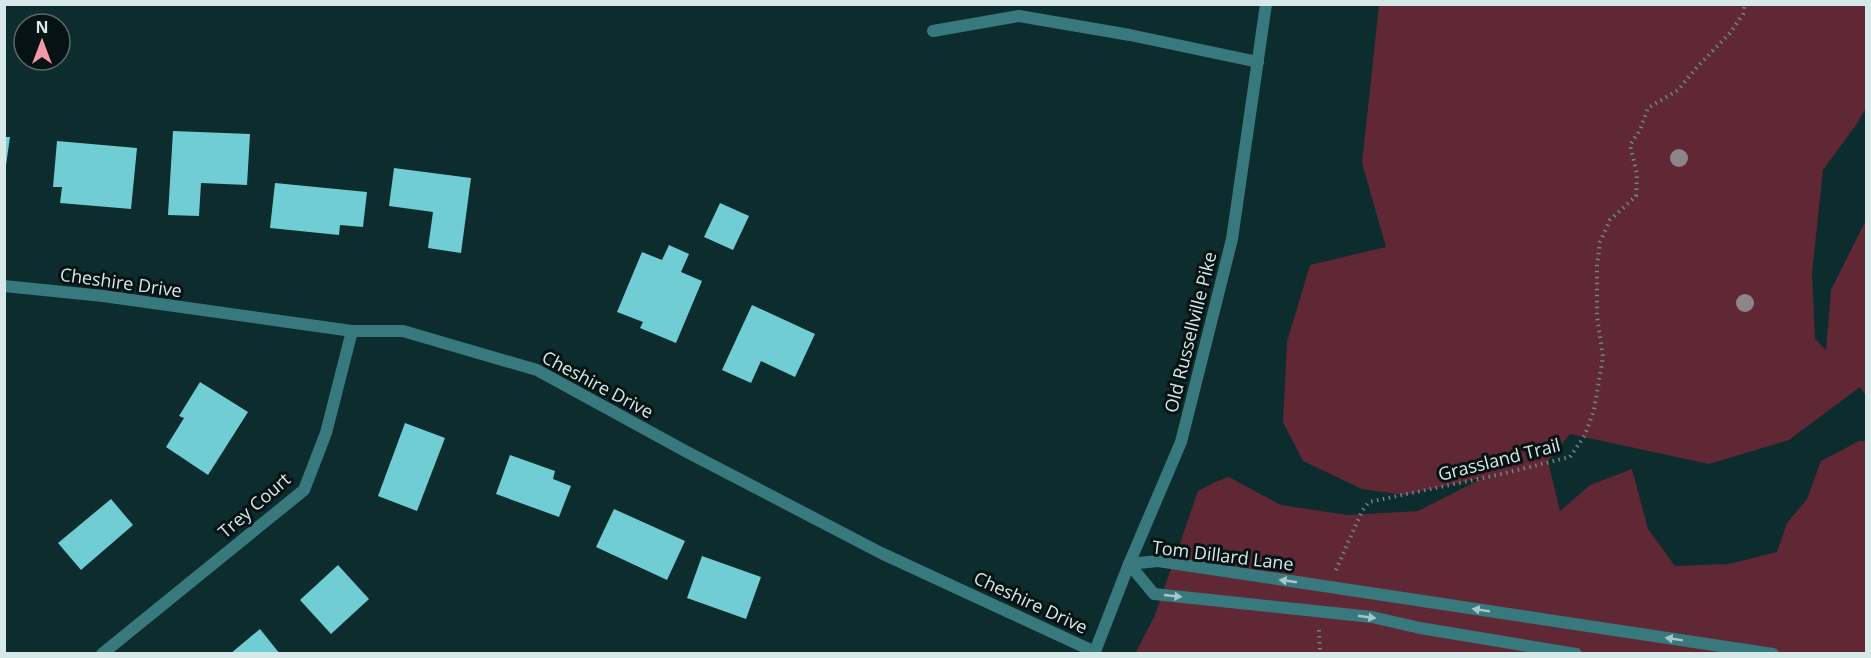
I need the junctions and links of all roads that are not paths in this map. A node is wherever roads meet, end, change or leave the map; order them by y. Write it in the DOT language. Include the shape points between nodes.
graph roads {
  1 [pos="1266,4"];
  2 [pos="933,31"];
  3 [pos="1258,62"];
  4 [pos="4,286"];
  5 [pos="352,331"];
  6 [pos="1129,564"];
  7 [pos="1095,653"];
  8 [pos="102,654"];
  9 [pos="1576,654"];
  10 [pos="1773,654"];
  1 -- 3 [label="street, Old Russellville Pike"];
  2 -- 3 [label="street" via="1019,16"];
  3 -- 6 [label="street, Old Russellville Pike" via="1232,239 1181,442"];
  4 -- 5 [label="street, Cheshire Drive"];
  5 -- 7 [label="street, Cheshire Drive" via="403,331 537,370 881,553"];
  5 -- 8 [label="street, Trey Court" via="326,433 304,490"];
  6 -- 7 [label="street, Old Russellville Pike"];
  6 -- 9 [label="street, Tom Dillard Lane, one-way" via="1154,594 1372,617"];
  10 -- 6 [label="street, Tom Dillard Lane, one-way" via="1158,561"];
}
